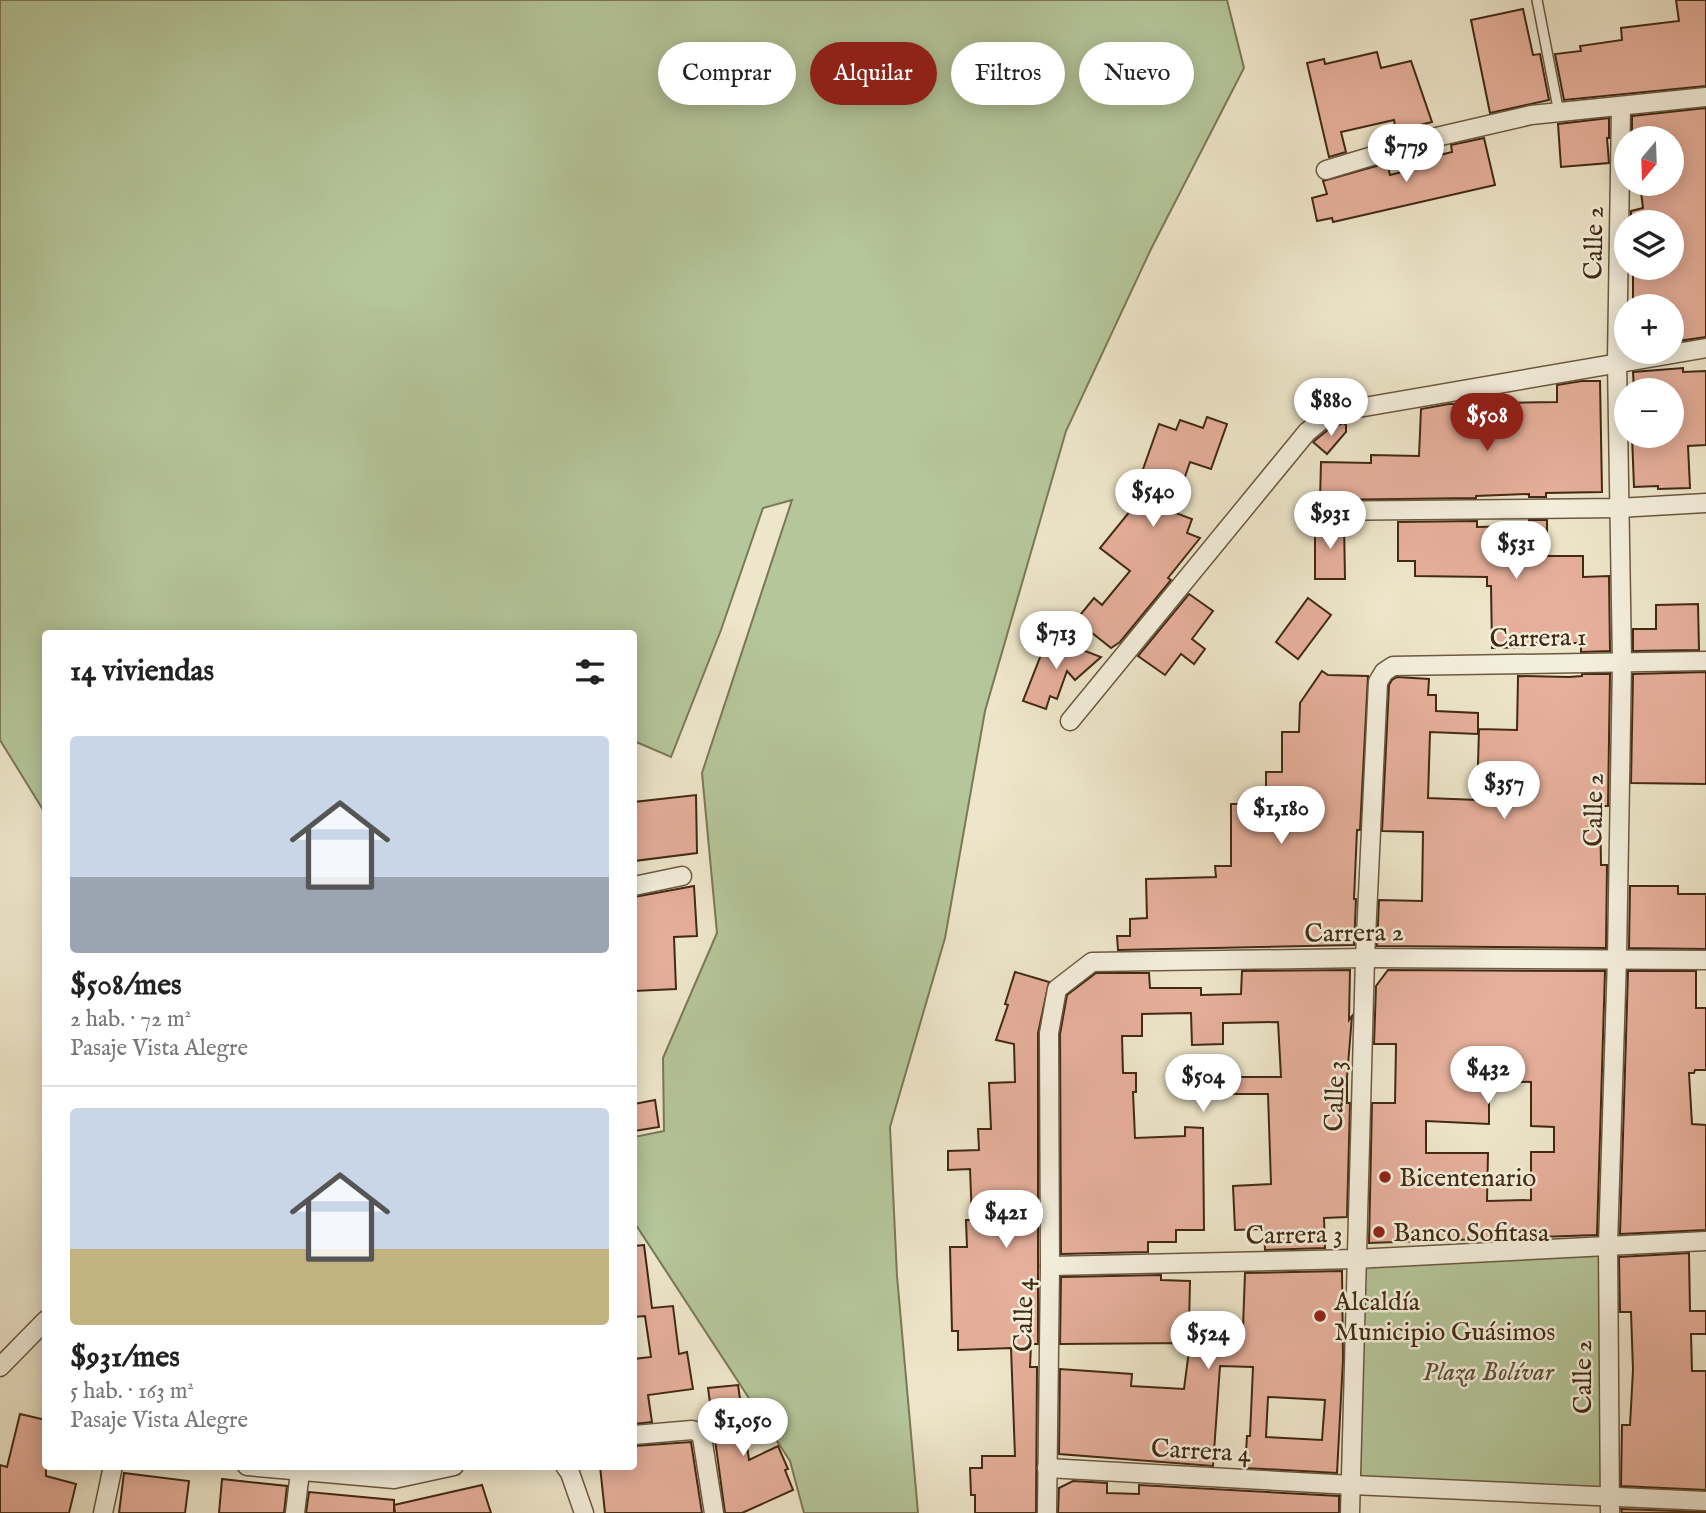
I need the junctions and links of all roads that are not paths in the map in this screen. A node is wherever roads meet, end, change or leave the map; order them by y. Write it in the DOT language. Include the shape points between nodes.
graph roads {
  1 [pos="1537,0"];
  2 [pos="1706,97"];
  3 [pos="1621,107"];
  4 [pos="1559,113"];
  5 [pos="1325,170"];
  6 [pos="1618,294"];
  7 [pos="1706,348"];
  8 [pos="1684,351"];
  9 [pos="1614,363"];
  10 [pos="1617,364"];
  11 [pos="1706,503"];
  12 [pos="1618,508"];
  13 [pos="1308,511"];
  14 [pos="1706,661"];
  15 [pos="1622,662"];
  16 [pos="1378,682"];
  17 [pos="1070,721"];
  18 [pos="682,876"];
  19 [pos="637,885"];
  20 [pos="1365,958"];
  21 [pos="1617,958"];
  22 [pos="1706,960"];
  23 [pos="1049,1033"];
  24 [pos="1706,1241"];
  25 [pos="1608,1245"];
  26 [pos="1355,1259"];
  27 [pos="1050,1266"];
  28 [pos="42,1324"];
  29 [pos="0,1367"];
  30 [pos="637,1435"];
  31 [pos="1047,1468"];
  32 [pos="112,1470"];
  33 [pos="282,1470"];
  34 [pos="436,1470"];
  35 [pos="568,1470"];
  36 [pos="300,1472"];
  37 [pos="1352,1485"];
  38 [pos="1706,1501"];
  39 [pos="1610,1504"];
  40 [pos="103,1513"];
  41 [pos="295,1513"];
  42 [pos="584,1513"];
  43 [pos="714,1513"];
  44 [pos="1047,1513"];
  45 [pos="1350,1513"];
  1 -- 4 [label="lane"];
  2 -- 3 [label="street"];
  3 -- 4 [label="street"];
  3 -- 6 [label="street, Calle 2"];
  4 -- 5 [label="street" via="1432,138"];
  7 -- 8 [label="street"];
  9 -- 17 [label="street" via="1341,411 1323,419 1307,432"];
  10 -- 12 [label="street, Calle 2"];
  11 -- 12 [label="street"];
  12 -- 13 [label="street"];
  12 -- 15 [label="street, Calle 2"];
  14 -- 15 [label="street, Carrera 1"];
  15 -- 16 [label="street, Carrera 1" via="1393,666"];
  15 -- 21 [label="street, Calle 2"];
  16 -- 20 [label="street, Calle 3"];
  18 -- 19 [label="street"];
  20 -- 21 [label="street, Carrera 2"];
  20 -- 23 [label="street, Carrera 2" via="1092,962 1057,989"];
  20 -- 26 [label="street, Calle 3"];
  21 -- 22 [label="street, Carrera 2"];
  21 -- 25 [label="street, Calle 2"];
  23 -- 27 [label="street, Calle 4"];
  24 -- 25 [label="street, Carrera 3"];
  25 -- 26 [label="street, Carrera 3"];
  25 -- 39 [label="street, Calle 2"];
  26 -- 27 [label="street, Carrera 3"];
  26 -- 37 [label="street, Calle 3"];
  27 -- 31 [label="street, Calle 4"];
  28 -- 29 [label="street"];
  30 -- 43 [label="street" via="698,1432"];
  31 -- 37 [label="street, Carrera 4"];
  31 -- 44 [label="street, Calle 4"];
  32 -- 40 [label="street"];
  33 -- 36 [label="street"];
  34 -- 36 [label="street" via="394,1479"];
  35 -- 42 [label="street"];
  36 -- 41 [label="street"];
  37 -- 39 [label="street, Carrera 4"];
  37 -- 45 [label="street, Calle 3"];
  38 -- 39 [label="street"];
}
